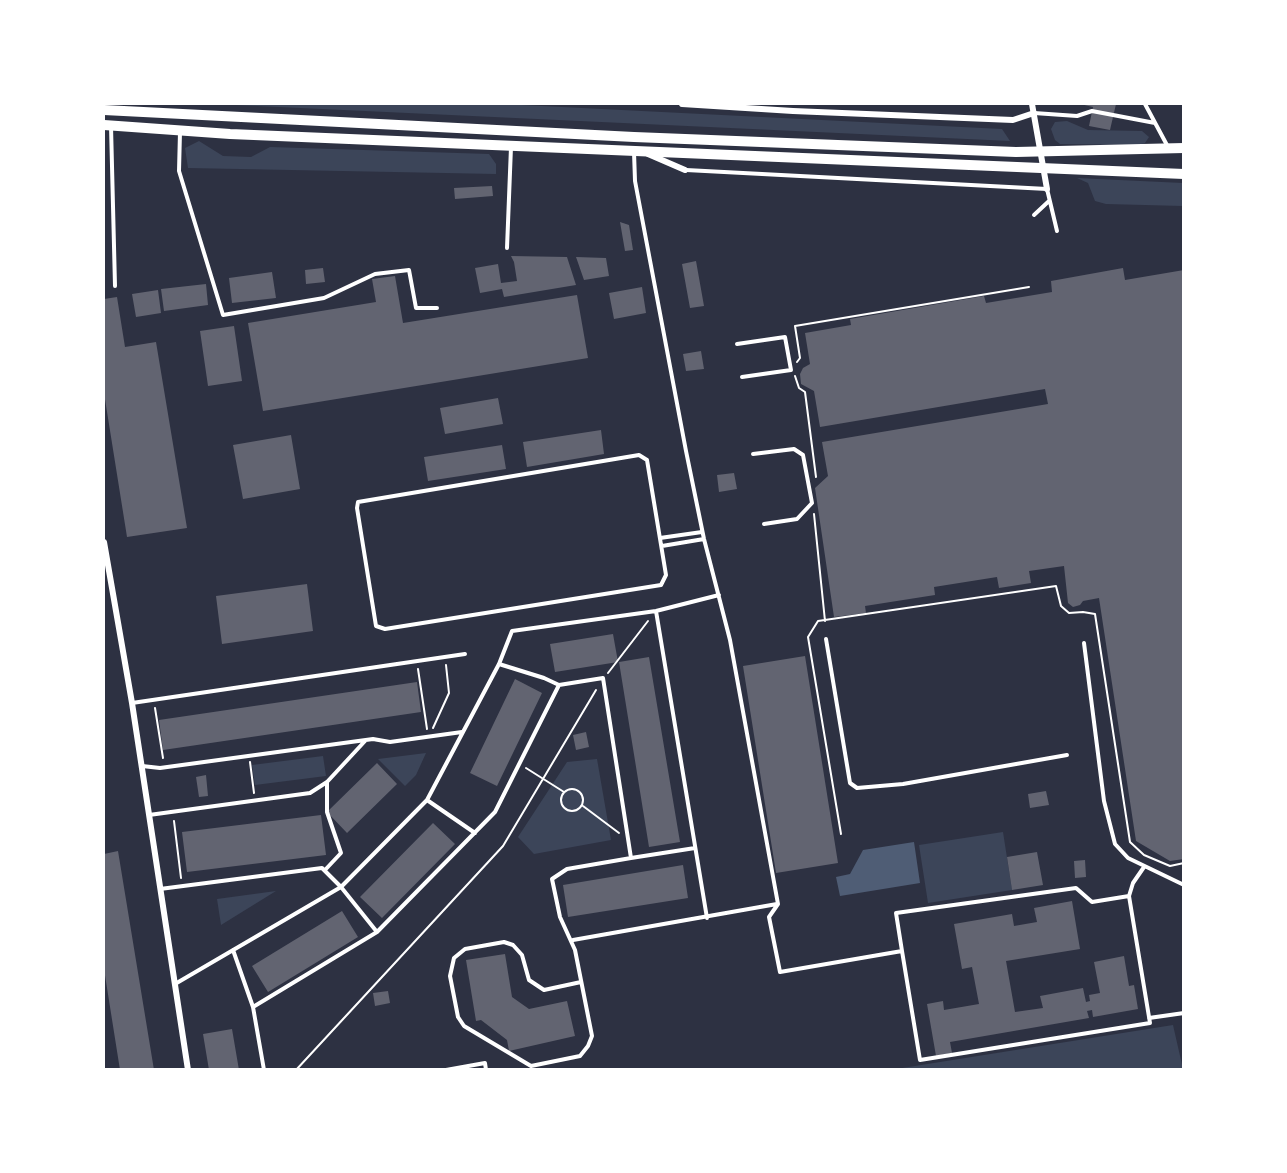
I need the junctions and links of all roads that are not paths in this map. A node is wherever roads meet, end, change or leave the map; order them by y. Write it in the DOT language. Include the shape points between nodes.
graph roads {
  1 [pos="682,104"];
  2 [pos="791,104"];
  3 [pos="1032,104"];
  4 [pos="1145,104"];
  5 [pos="104,110"];
  6 [pos="793,111"];
  7 [pos="1034,113"];
  8 [pos="1155,123"];
  9 [pos="107,125"];
  10 [pos="180,132"];
  11 [pos="512,146"];
  12 [pos="1168,148"];
  13 [pos="1184,148"];
  14 [pos="638,151"];
  15 [pos="1040,153"];
  16 [pos="1043,168"];
  17 [pos="685,170"];
  18 [pos="1184,174"];
  19 [pos="1047,189"];
  20 [pos="1049,201"];
  21 [pos="1034,215"];
  22 [pos="1057,231"];
  23 [pos="507,248"];
  24 [pos="115,286"];
  25 [pos="438,308"];
  26 [pos="737,344"];
  27 [pos="742,377"];
  28 [pos="753,454"];
  29 [pos="764,524"];
  30 [pos="702,532"];
  31 [pos="660,538"];
  32 [pos="704,539"];
  33 [pos="104,542"];
  34 [pos="662,546"];
  35 [pos="718,595"];
  36 [pos="656,611"];
  37 [pos="826,639"];
  38 [pos="1084,643"];
  39 [pos="465,654"];
  40 [pos="499,664"];
  41 [pos="559,685"];
  42 [pos="132,703"];
  43 [pos="463,732"];
  44 [pos="365,741"];
  45 [pos="1067,755"];
  46 [pos="142,766"];
  47 [pos="327,782"];
  48 [pos="427,800"];
  49 [pos="149,815"];
  50 [pos="475,833"];
  51 [pos="695,848"];
  52 [pos="631,858"];
  53 [pos="1144,867"];
  54 [pos="324,870"];
  55 [pos="1184,885"];
  56 [pos="341,886"];
  57 [pos="160,889"];
  58 [pos="1129,896"];
  59 [pos="778,904"];
  60 [pos="707,918"];
  61 [pos="377,932"];
  62 [pos="573,940"];
  63 [pos="233,950"];
  64 [pos="902,951"];
  65 [pos="581,982"];
  66 [pos="174,984"];
  67 [pos="253,1007"];
  68 [pos="1184,1013"];
  69 [pos="1149,1018"];
  70 [pos="188,1070"];
  71 [pos="264,1070"];
  72 [pos="446,1070"];
  73 [pos="486,1070"];
  1 -- 6 [label="street"];
  2 -- 6 [label="lane"];
  3 -- 7 [label="street"];
  4 -- 8 [label="lane"];
  5 -- 15 [label="main road"];
  6 -- 7 [label="street" via="1013,120"];
  7 -- 8 [label="lane" via="1077,116 1092,111"];
  7 -- 15 [label="street"];
  8 -- 12 [label="lane"];
  9 -- 10 [label="main road"];
  9 -- 24 [label="lane"];
  10 -- 11 [label="main road"];
  10 -- 25 [label="lane" via="179,171 223,315 324,298 375,274 409,270 416,308"];
  11 -- 14 [label="main road"];
  11 -- 23 [label="lane"];
  12 -- 13 [label="main road"];
  12 -- 15 [label="main road"];
  14 -- 16 [label="main road"];
  14 -- 17 [label="street"];
  14 -- 30 [label="lane" via="635,181"];
  15 -- 16 [label="street"];
  16 -- 18 [label="main road"];
  16 -- 19 [label="street"];
  17 -- 19 [label="lane"];
  19 -- 20 [label="lane"];
  20 -- 21 [label="lane"];
  20 -- 22 [label="lane"];
  26 -- 27 [label="lane" via="785,337 791,370"];
  28 -- 29 [label="lane" via="794,449 803,455 812,503 797,519"];
  30 -- 31 [label="lane"];
  30 -- 32 [label="lane"];
  31 -- 34 [label="lane"];
  31 -- 34 [label="lane" via="643,455 356,504 374,623 381,629 658,586 666,579"];
  32 -- 34 [label="lane"];
  32 -- 35 [label="lane"];
  33 -- 42 [label="street"];
  35 -- 36 [label="lane"];
  35 -- 59 [label="lane" via="730,640"];
  36 -- 40 [label="lane" via="512,632"];
  36 -- 51 [label="lane"];
  37 -- 45 [label="lane" via="850,783 857,788 903,784"];
  38 -- 53 [label="lane" via="1101,784 1115,844"];
  39 -- 42 [label="lane"];
  40 -- 41 [label="lane"];
  40 -- 43 [label="lane"];
  41 -- 50 [label="lane" via="495,812"];
  41 -- 52 [label="lane" via="603,678"];
  42 -- 46 [label="street"];
  43 -- 44 [label="lane" via="390,742"];
  43 -- 48 [label="lane"];
  44 -- 46 [label="lane" via="162,767"];
  44 -- 47 [label="lane"];
  46 -- 49 [label="street"];
  47 -- 49 [label="lane" via="303,795"];
  47 -- 54 [label="lane" via="327,812 341,853"];
  48 -- 50 [label="lane"];
  48 -- 56 [label="lane"];
  49 -- 57 [label="street"];
  50 -- 61 [label="lane"];
  51 -- 52 [label="lane"];
  51 -- 60 [label="lane"];
  52 -- 62 [label="lane" via="567,869 552,879 560,916"];
  53 -- 55 [label="lane"];
  53 -- 58 [label="lane"];
  54 -- 56 [label="lane"];
  54 -- 57 [label="lane"];
  56 -- 61 [label="lane"];
  56 -- 63 [label="lane"];
  57 -- 66 [label="street"];
  58 -- 64 [label="lane" via="1092,902 1076,888 896,913"];
  58 -- 69 [label="lane"];
  59 -- 60 [label="lane"];
  59 -- 64 [label="lane" via="769,917 780,972"];
  60 -- 62 [label="lane"];
  61 -- 67 [label="lane"];
  62 -- 65 [label="lane"];
  63 -- 66 [label="lane"];
  63 -- 67 [label="lane"];
  64 -- 69 [label="lane" via="920,1060 1150,1023"];
  65 -- 65 [label="lane" via="592,1035 588,1046 580,1056 531,1066 464,1026 458,1017 450,976 454,958 465,949 504,942 522,955 529,980 544,990"];
  66 -- 70 [label="street"];
  67 -- 71 [label="lane"];
  68 -- 69 [label="lane"];
  72 -- 73 [label="lane" via="484,1063"];
}
